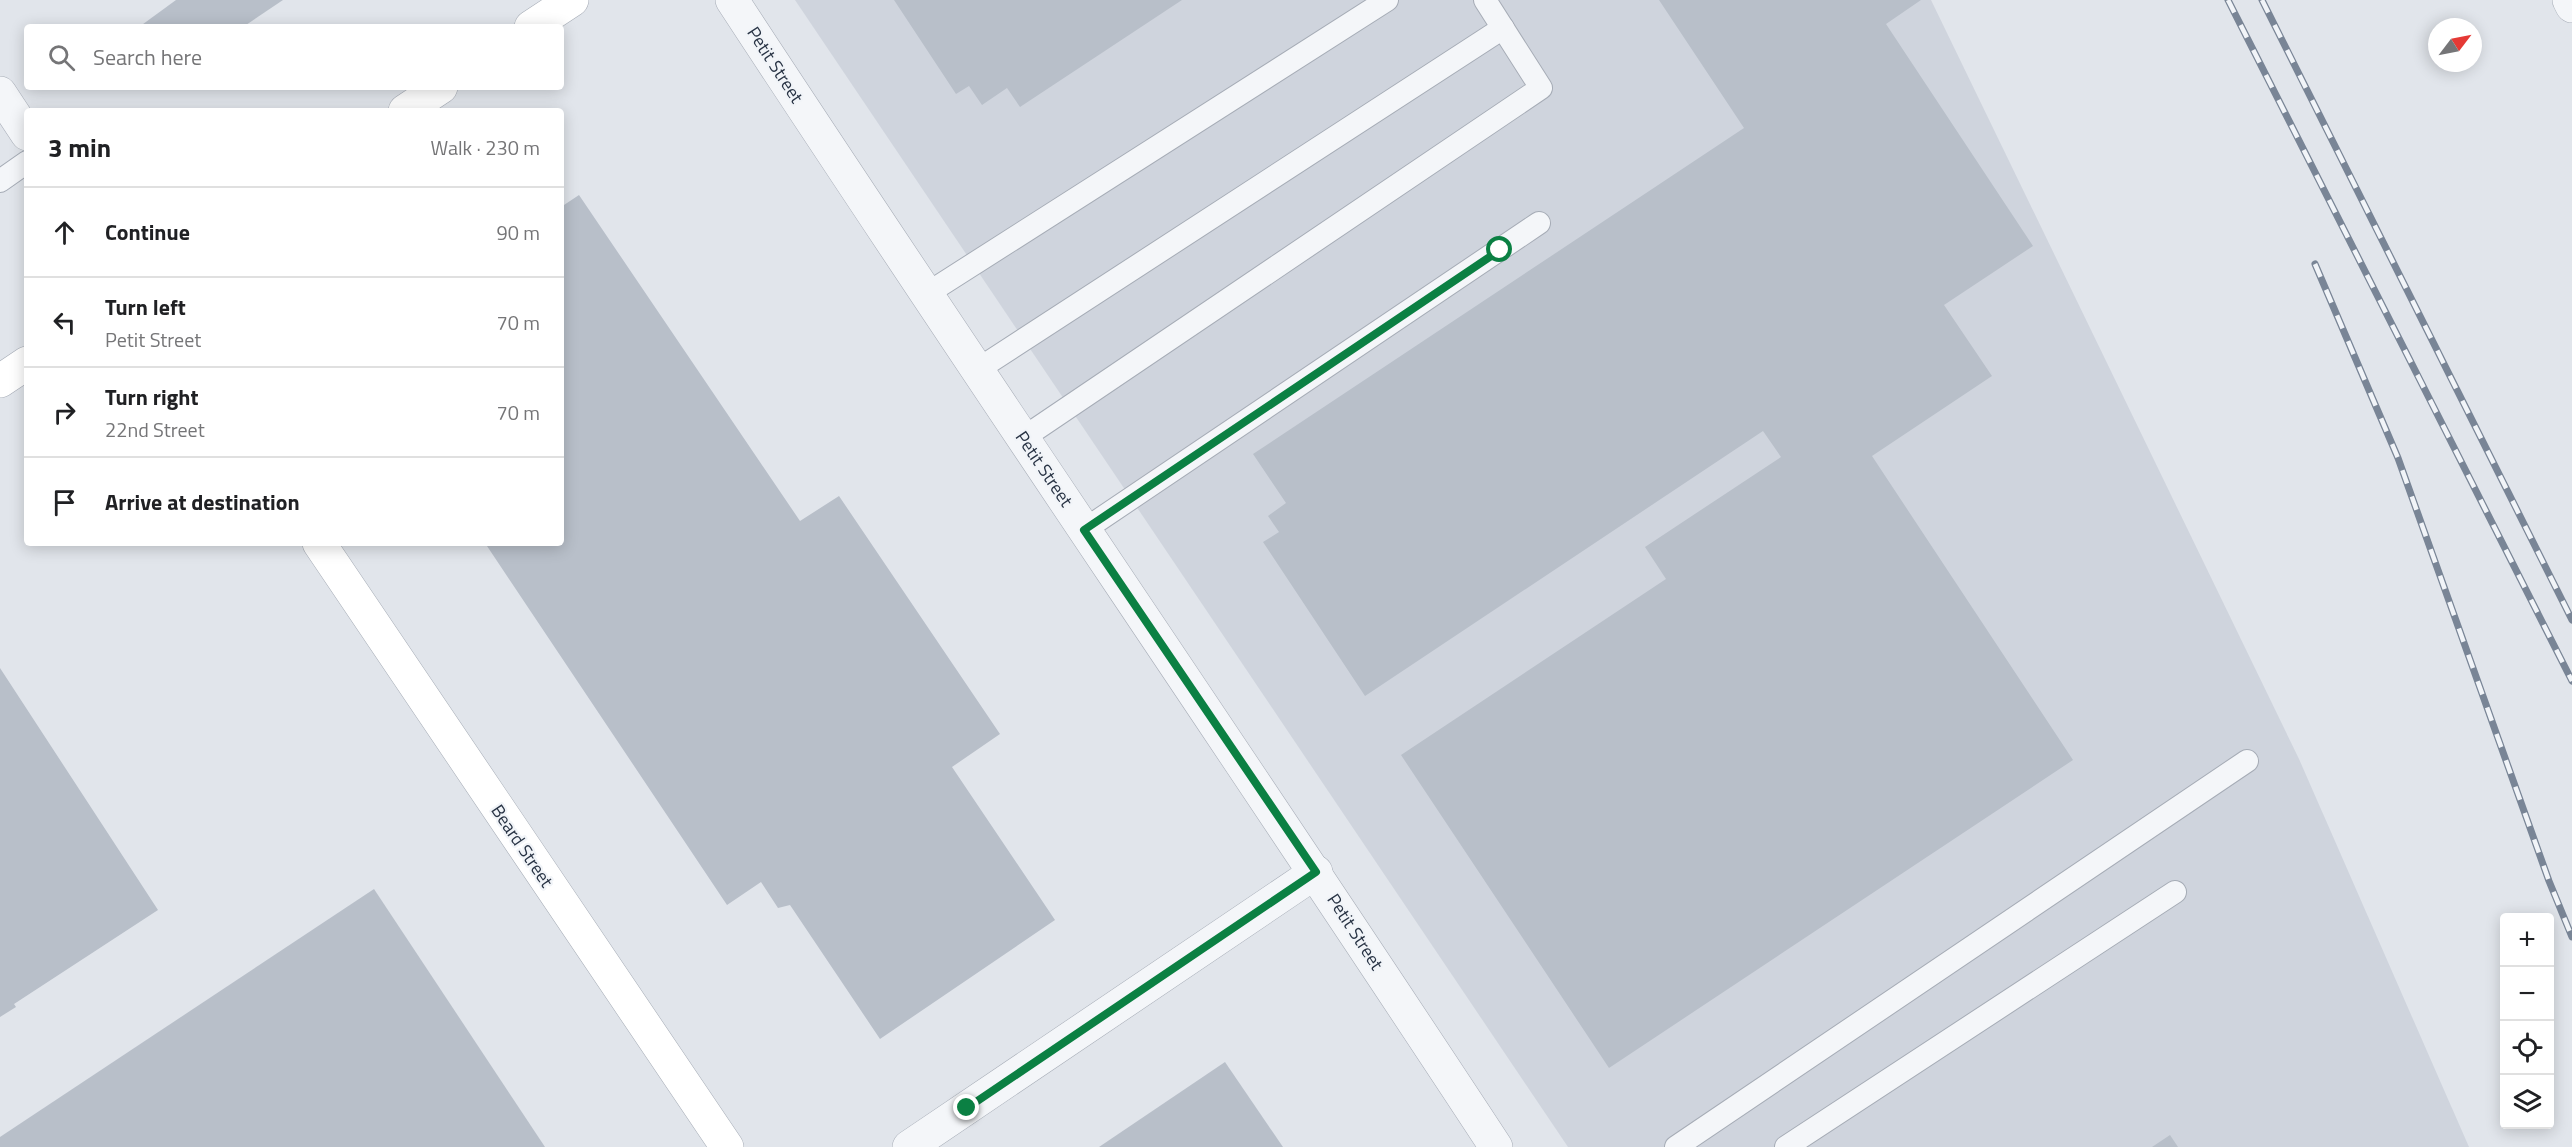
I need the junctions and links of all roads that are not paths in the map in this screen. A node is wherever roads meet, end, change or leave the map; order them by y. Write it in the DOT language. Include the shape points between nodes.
graph roads {
  1 [pos="572,0"];
  2 [pos="732,0"];
  3 [pos="1387,0"];
  4 [pos="1485,0"];
  5 [pos="2569,0"];
  6 [pos="2572,6"];
  7 [pos="536,24"];
  8 [pos="1503,28"];
  9 [pos="436,90"];
  10 [pos="0,93"];
  11 [pos="410,108"];
  12 [pos="24,129"];
  13 [pos="24,164"];
  14 [pos="0,181"];
  15 [pos="1539,223"];
  16 [pos="925,295"];
  17 [pos="24,365"];
  18 [pos="977,370"];
  19 [pos="0,381"];
  20 [pos="1023,438"];
  21 [pos="1084,530"];
  22 [pos="321,546"];
  23 [pos="2247,761"];
  24 [pos="1316,872"];
  25 [pos="2175,892"];
  26 [pos="727,1147"];
  27 [pos="909,1147"];
  28 [pos="1496,1147"];
  29 [pos="1676,1147"];
  30 [pos="1786,1147"];
  1 -- 7 [label="street"];
  2 -- 16 [label="street, Petit Street"];
  3 -- 16 [label="lane"];
  4 -- 8 [label="lane"];
  5 -- 6 [label="street"];
  8 -- 18 [label="lane"];
  8 -- 20 [label="lane" via="1541,88"];
  9 -- 11 [label="street"];
  10 -- 12 [label="street"];
  13 -- 14 [label="lane"];
  15 -- 21 [label="lane"];
  16 -- 18 [label="street, Petit Street"];
  17 -- 19 [label="street"];
  18 -- 20 [label="street, Petit Street"];
  20 -- 21 [label="street, Petit Street"];
  21 -- 24 [label="street, Petit Street"];
  22 -- 26 [label="street, Beard Street"];
  23 -- 29 [label="lane"];
  24 -- 27 [label="street"];
  24 -- 28 [label="street, Petit Street"];
  25 -- 30 [label="lane"];
}
